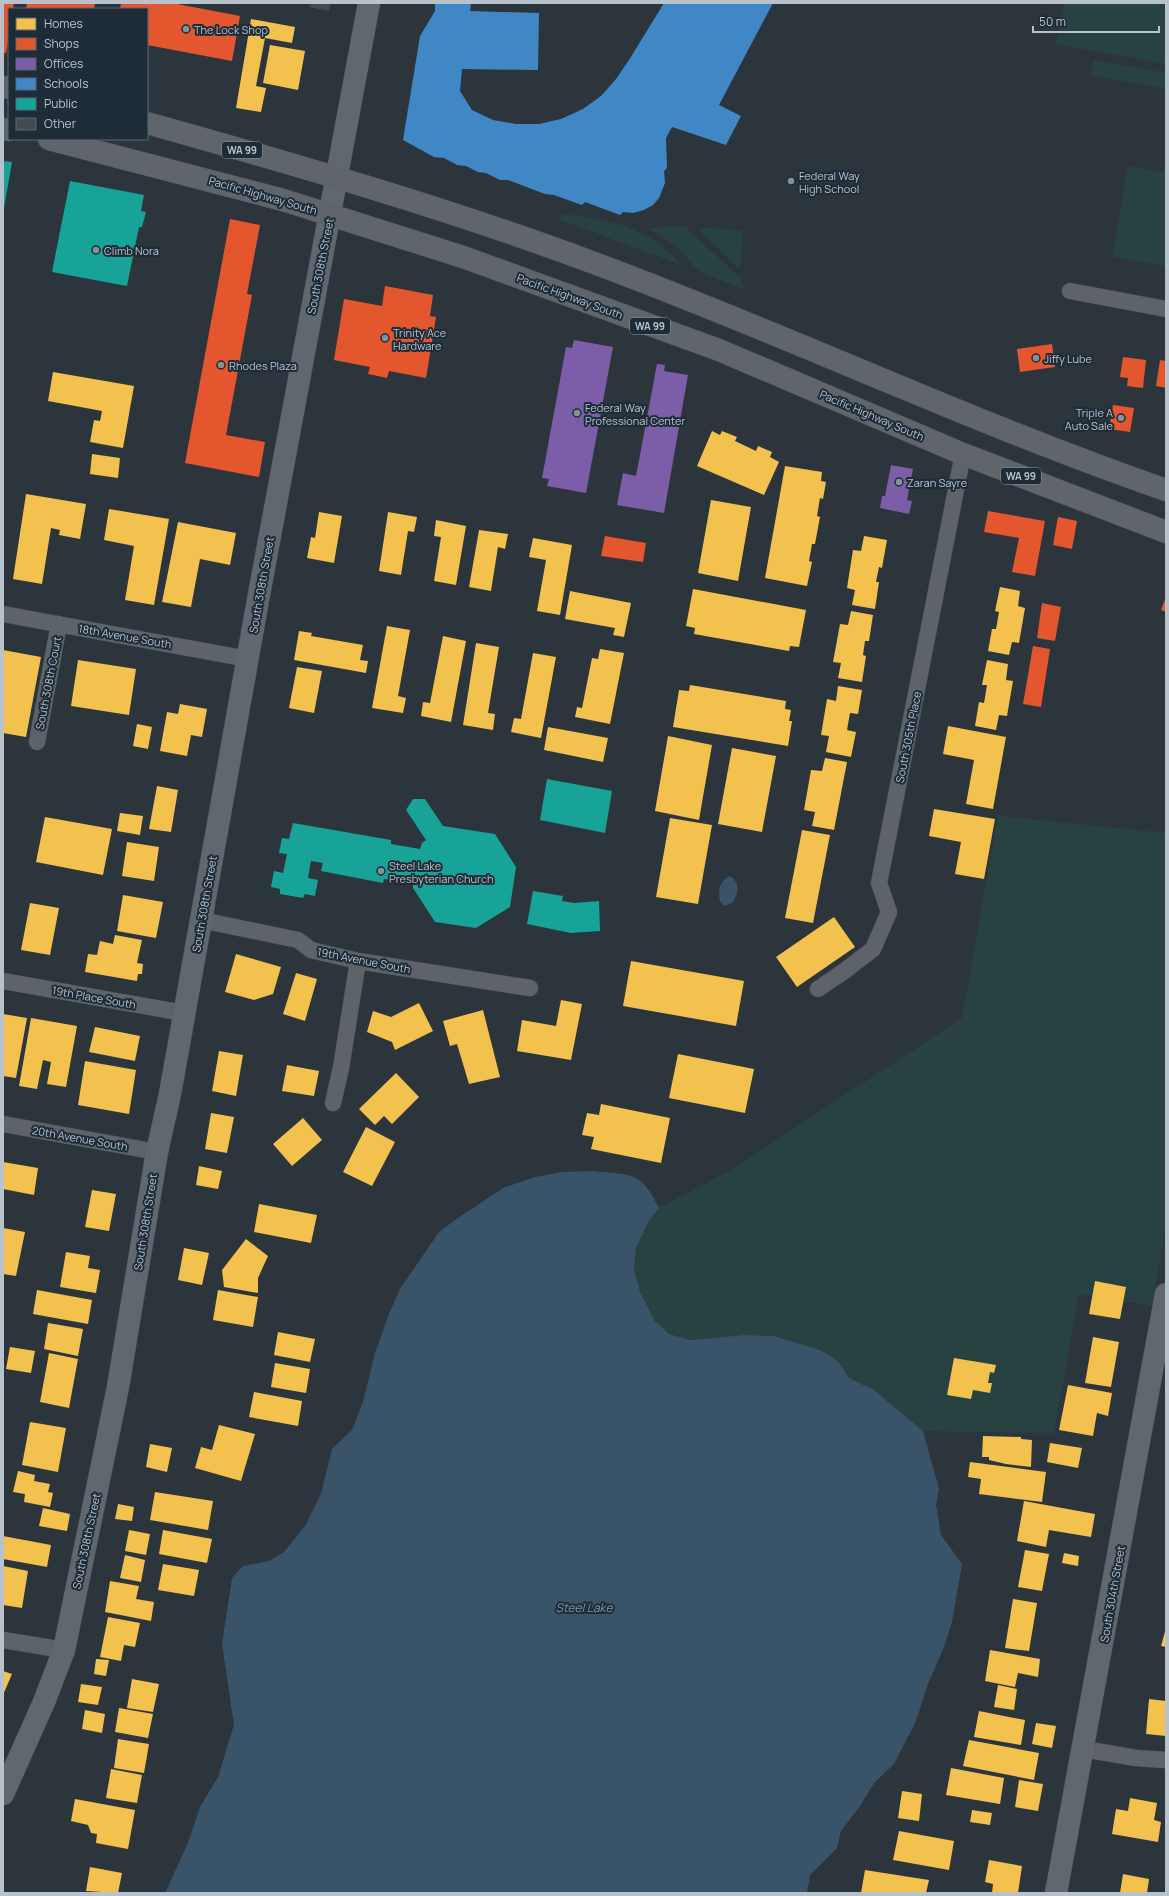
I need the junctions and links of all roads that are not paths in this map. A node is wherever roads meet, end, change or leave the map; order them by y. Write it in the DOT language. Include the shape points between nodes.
graph roads {
  1 [pos="369,3"];
  2 [pos="148,123"];
  3 [pos="53,140"];
  4 [pos="337,177"];
  5 [pos="330,214"];
  6 [pos="1070,290"];
  7 [pos="1166,309"];
  8 [pos="963,454"];
  9 [pos="1166,490"];
  10 [pos="1166,532"];
  11 [pos="3,614"];
  12 [pos="59,624"];
  13 [pos="248,659"];
  14 [pos="37,742"];
  15 [pos="201,920"];
  16 [pos="358,961"];
  17 [pos="3,981"];
  18 [pos="530,988"];
  19 [pos="818,989"];
  20 [pos="184,1013"];
  21 [pos="333,1103"];
  22 [pos="3,1124"];
  23 [pos="157,1152"];
  24 [pos="1166,1294"];
  25 [pos="1164,1317"];
  26 [pos="3,1640"];
  27 [pos="64,1650"];
  28 [pos="1084,1749"];
  29 [pos="1166,1760"];
  30 [pos="3,1794"];
  31 [pos="1056,1893"];
  1 -- 4 [label="street, South 308th Street"];
  2 -- 4 [label="main road, WA 99"];
  3 -- 5 [label="main road, Pacific Highway South / WA 99"];
  4 -- 5 [label="street, South 308th Street"];
  4 -- 9 [label="main road, WA 99" via="456,214 594,263 704,305 1022,436"];
  5 -- 8 [label="main road, Pacific Highway South / WA 99" via="478,262 719,350"];
  5 -- 13 [label="street, South 308th Street"];
  6 -- 7 [label="street"];
  8 -- 10 [label="main road, Pacific Highway South / WA 99"];
  8 -- 19 [label="street, South 305th Place" via="879,883 889,912 873,949"];
  11 -- 12 [label="street, 18th Avenue South"];
  12 -- 13 [label="street, 18th Avenue South"];
  12 -- 14 [label="street, South 308th Court"];
  13 -- 15 [label="street, South 308th Street"];
  15 -- 16 [label="street, 19th Avenue South" via="298,940 311,950"];
  15 -- 20 [label="street, South 308th Street"];
  16 -- 18 [label="street, 19th Avenue South"];
  16 -- 21 [label="street"];
  17 -- 20 [label="street, 19th Place South"];
  20 -- 23 [label="street, South 308th Street"];
  22 -- 23 [label="street, 20th Avenue South"];
  23 -- 27 [label="street, South 308th Street" via="118,1387"];
  24 -- 25 [label="street, South 304th Street"];
  25 -- 28 [label="street, South 304th Street"];
  26 -- 27 [label="street"];
  27 -- 30 [label="street, South 308th Street"];
  28 -- 29 [label="street" via="1136,1758"];
  28 -- 31 [label="street, South 304th Street"];
}
